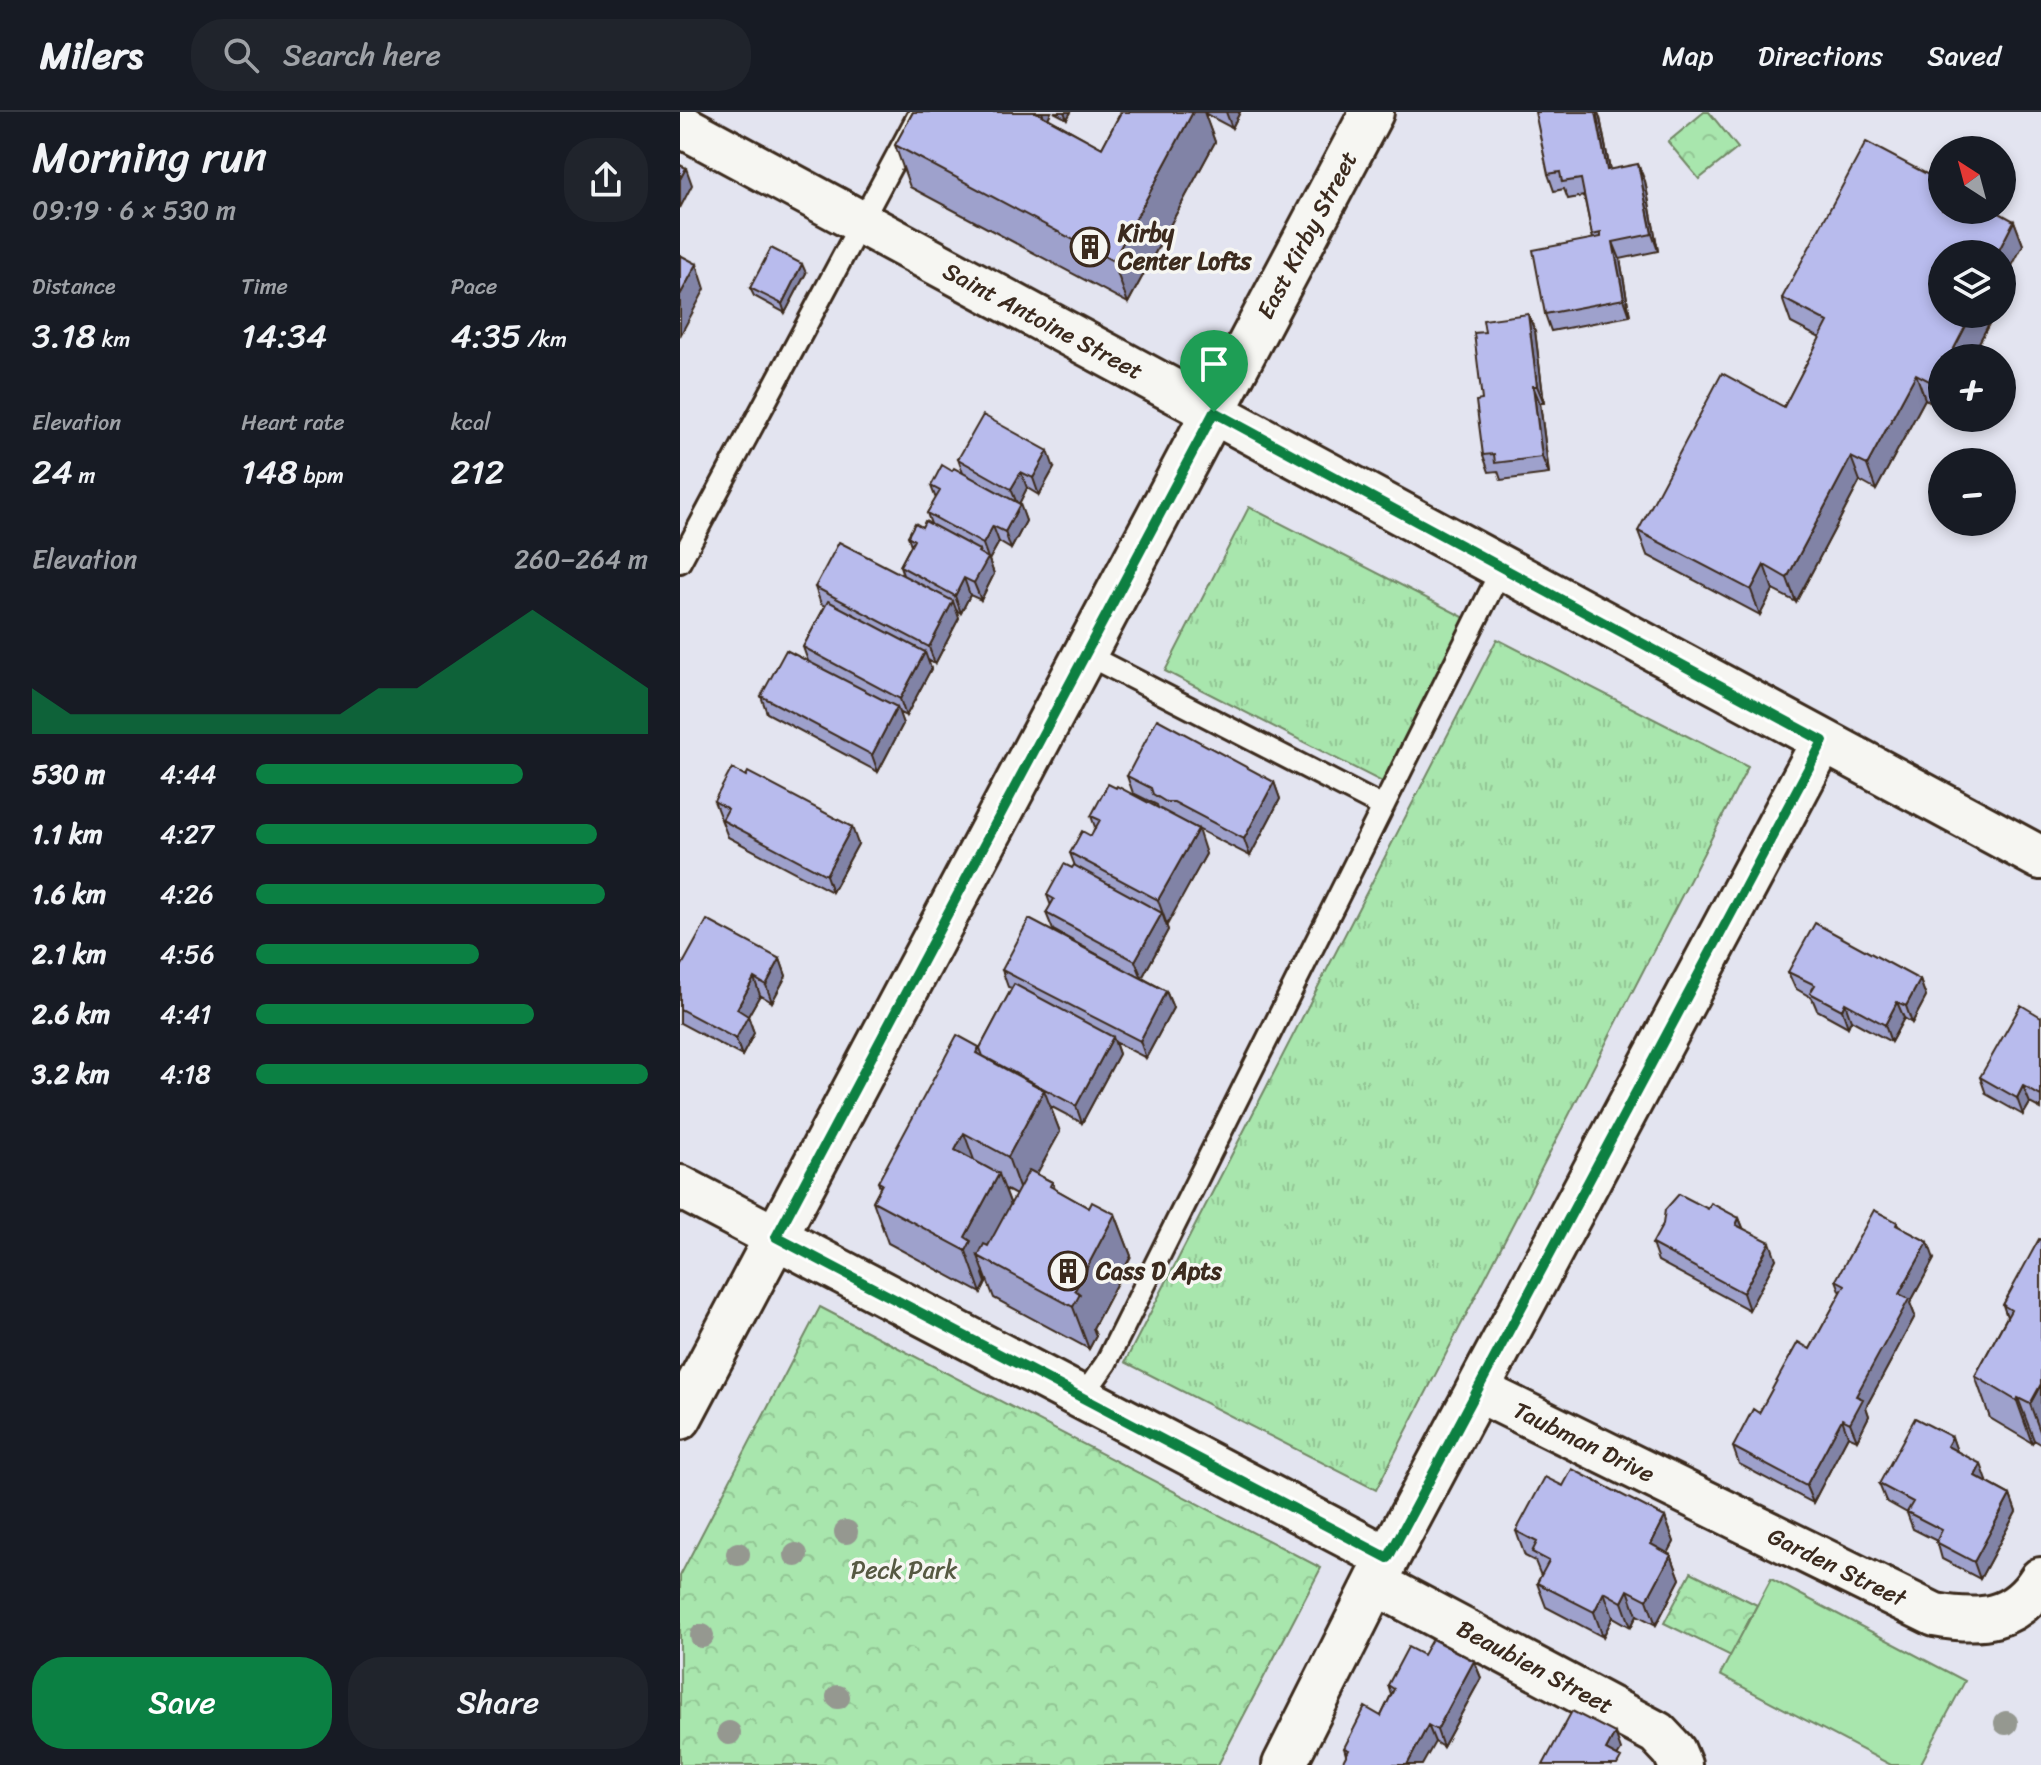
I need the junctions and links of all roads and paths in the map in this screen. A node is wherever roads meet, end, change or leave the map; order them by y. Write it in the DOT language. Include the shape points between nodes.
graph roads {
  1 [pos="920,112"];
  2 [pos="1372,112"];
  3 [pos="680,125"];
  4 [pos="862,223"];
  5 [pos="1214,412"];
  6 [pos="680,562"];
  7 [pos="1502,568"];
  8 [pos="1085,654"];
  9 [pos="1823,741"];
  10 [pos="1383,807"];
  11 [pos="2041,858"];
  12 [pos="680,1187"];
  13 [pos="776,1237"];
  14 [pos="1479,1391"];
  15 [pos="1083,1396"];
  16 [pos="680,1418"];
  17 [pos="1688,1494"];
  18 [pos="1383,1571"];
  19 [pos="2041,1579"];
  20 [pos="1284,1765"];
  21 [pos="1680,1765"];
  1 -- 4 [label="lane"];
  2 -- 5 [label="street, East Kirby Street"];
  3 -- 4 [label="street, Saint Antoine Street"];
  4 -- 5 [label="street, Saint Antoine Street"];
  4 -- 6 [label="lane"];
  5 -- 7 [label="street, Saint Antoine Street"];
  5 -- 8 [label="street, East Kirby Street"];
  7 -- 9 [label="street, Saint Antoine Street"];
  7 -- 10 [label="lane"];
  8 -- 10 [label="lane"];
  8 -- 13 [label="street, East Kirby Street"];
  9 -- 11 [label="street, Saint Antoine Street"];
  9 -- 14 [label="street"];
  10 -- 15 [label="lane" via="1106,1363"];
  12 -- 13 [label="street, Beaubien Street"];
  13 -- 15 [label="street, Beaubien Street"];
  13 -- 16 [label="street, East Kirby Street"];
  14 -- 17 [label="street, Taubman Drive"];
  14 -- 18 [label="street"];
  15 -- 18 [label="street, Beaubien Street"];
  17 -- 19 [label="street, Garden Street" via="1935,1615 1992,1619 2033,1592"];
  18 -- 20 [label="street"];
  18 -- 21 [label="street, Beaubien Street" via="1657,1733"];
}
